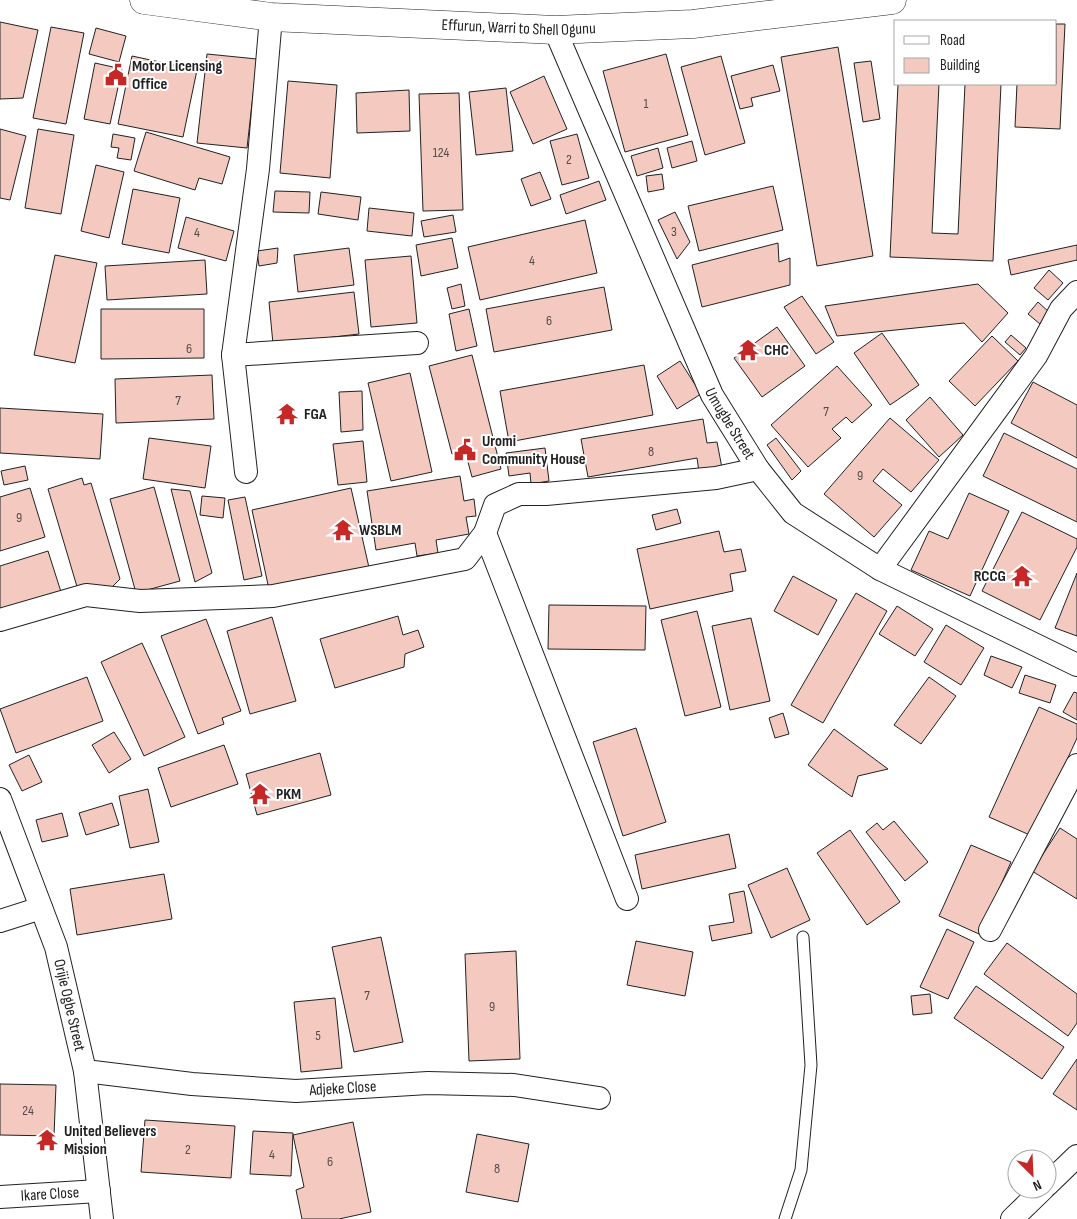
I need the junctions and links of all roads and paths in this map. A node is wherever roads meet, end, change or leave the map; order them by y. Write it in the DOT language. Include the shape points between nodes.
graph roads {
  1 [pos="144,0"];
  2 [pos="892,0"];
  3 [pos="271,17"];
  4 [pos="555,30"];
  5 [pos="1077,292"];
  6 [pos="417,343"];
  7 [pos="234,356"];
  8 [pos="758,469"];
  9 [pos="246,472"];
  10 [pos="486,533"];
  11 [pos="880,569"];
  12 [pos="0,620"];
  13 [pos="1077,665"];
  14 [pos="1077,765"];
  15 [pos="0,799"];
  16 [pos="627,898"];
  17 [pos="41,908"];
  18 [pos="0,921"];
  19 [pos="990,930"];
  20 [pos="803,937"];
  21 [pos="86,1071"];
  22 [pos="599,1098"];
  23 [pos="1077,1156"];
  24 [pos="1057,1175"];
  25 [pos="99,1190"];
  26 [pos="0,1198"];
  27 [pos="1033,1199"];
  28 [pos="102,1219"];
  29 [pos="785,1219"];
  30 [pos="1012,1219"];
  1 -- 3 [label="main road, Effurun, Warri to Shell Ogunu"];
  2 -- 4 [label="main road, Effurun, Warri to Shell Ogunu" via="693,24"];
  3 -- 4 [label="main road, Effurun, Warri to Shell Ogunu"];
  3 -- 7 [label="street" via="258,169"];
  4 -- 8 [label="street, Umugbe Street" via="712,395"];
  5 -- 11 [label="street" via="1061,309 1036,356"];
  6 -- 7 [label="street"];
  7 -- 9 [label="street"];
  8 -- 10 [label="street" via="716,478 520,494 495,505"];
  8 -- 11 [label="street, Umugbe Street" via="793,513"];
  10 -- 12 [label="street" via="465,559 273,596 140,602 86,594"];
  10 -- 16 [label="street"];
  11 -- 13 [label="street, Umugbe Street"];
  14 -- 19 [label="street"];
  15 -- 17 [label="street, Orijie Ogbe Street"];
  17 -- 18 [label="street"];
  17 -- 21 [label="street, Orijie Ogbe Street" via="56,947"];
  20 -- 29 [label="lane" via="811,1065 801,1170"];
  21 -- 22 [label="street, Adjeke Close" via="192,1084 296,1091 428,1082 514,1085"];
  21 -- 25 [label="street, Orijie Ogbe Street"];
  23 -- 24 [label="street"];
  25 -- 26 [label="street, Ikare Close"];
  25 -- 28 [label="street, Orijie Ogbe Street"];
  27 -- 30 [label="street"];
}
